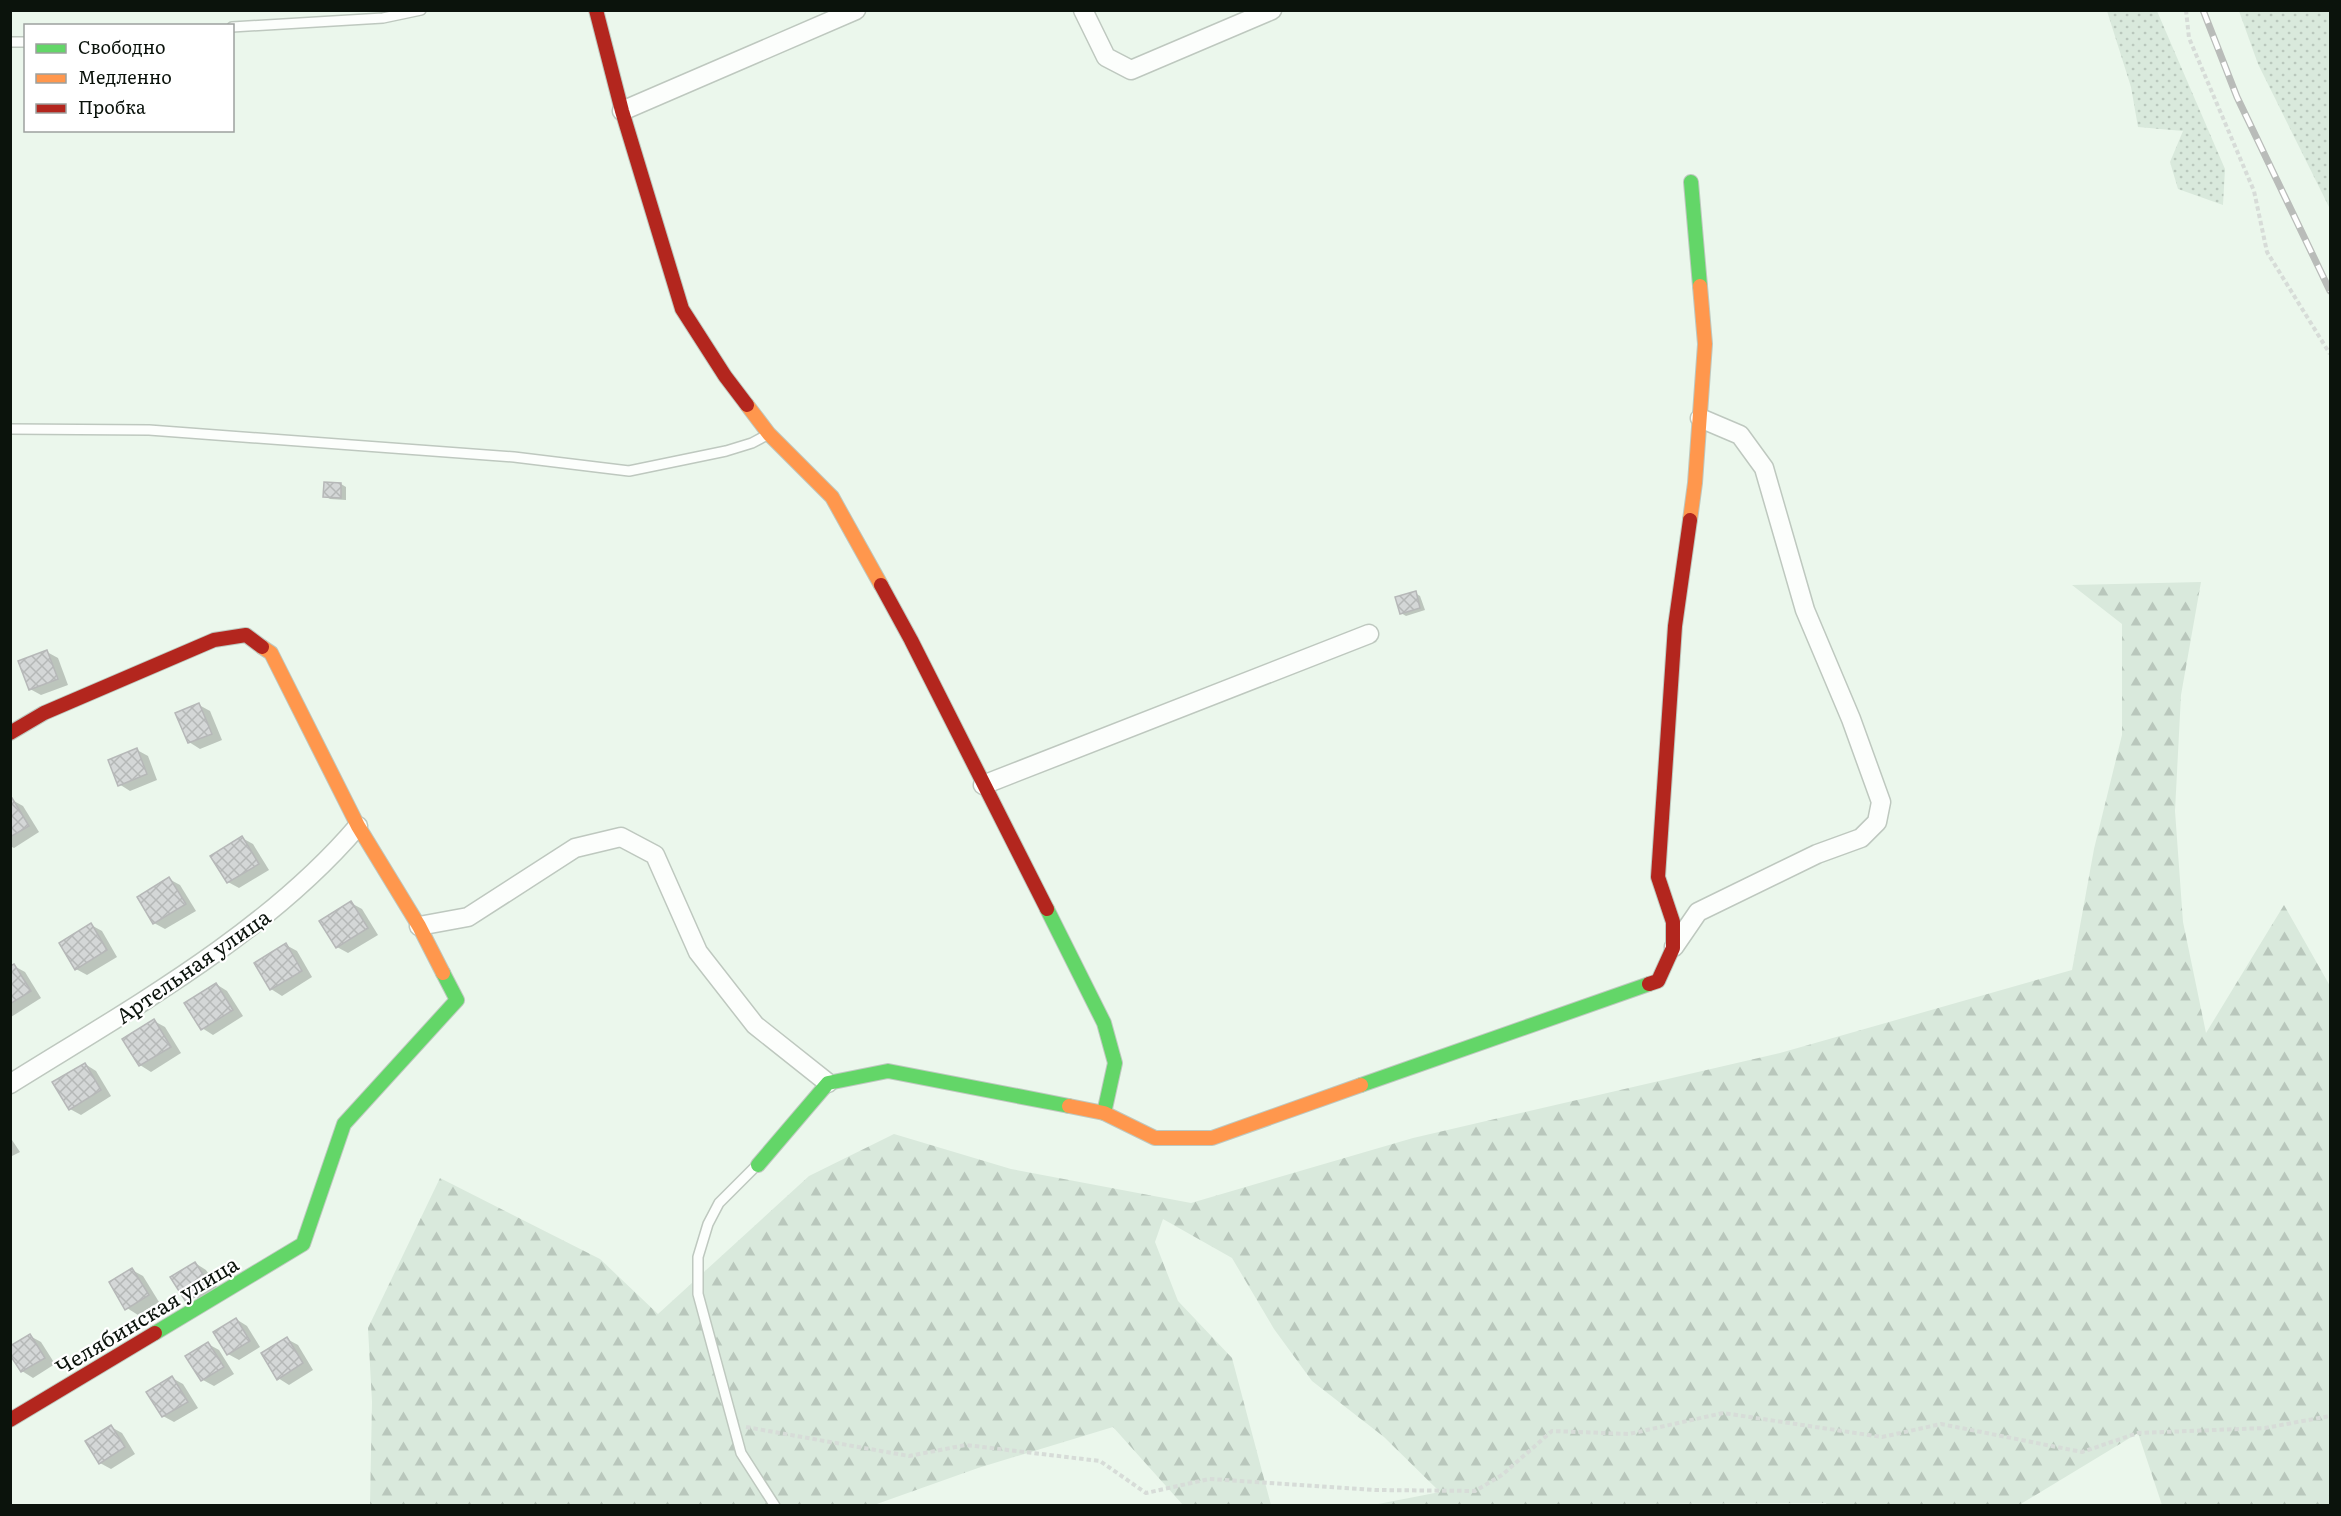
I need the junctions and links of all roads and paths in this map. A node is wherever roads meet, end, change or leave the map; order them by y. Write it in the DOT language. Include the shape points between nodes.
graph roads {
  1 [pos="421,10"];
  2 [pos="596,10"];
  3 [pos="856,10"];
  4 [pos="1083,10"];
  5 [pos="1272,10"];
  6 [pos="2186,10"];
  7 [pos="234,27"];
  8 [pos="622,111"];
  9 [pos="1691,182"];
  10 [pos="2331,354"];
  11 [pos="1700,418"];
  12 [pos="10,429"];
  13 [pos="769,434"];
  14 [pos="1370,634"];
  15 [pos="10,733"];
  16 [pos="983,785"];
  17 [pos="358,826"];
  18 [pos="419,926"];
  19 [pos="1673,948"];
  20 [pos="828,1083"];
  21 [pos="10,1084"];
  22 [pos="1104,1113"];
  23 [pos="758,1165"];
  24 [pos="2331,1416"];
  25 [pos="10,1420"];
  26 [pos="734,1425"];
  27 [pos="776,1506"];
  1 -- 7 [label="lane" via="383,18"];
  2 -- 8 [label="street"];
  3 -- 8 [label="street"];
  4 -- 5 [label="street" via="1106,57 1131,70"];
  6 -- 10 [label="path" via="2188,38 2254,191 2267,252"];
  8 -- 13 [label="street" via="682,309"];
  9 -- 11 [label="street" via="1705,344"];
  11 -- 19 [label="street" via="1675,626 1658,878 1673,922"];
  11 -- 19 [label="street" via="1740,435 1764,468 1805,610 1881,802 1877,822 1861,838 1817,854 1698,912"];
  12 -- 13 [label="lane" via="149,430 514,457 629,471 726,452"];
  13 -- 16 [label="street" via="832,497 911,640"];
  14 -- 16 [label="street"];
  15 -- 17 [label="street" via="44,713 214,640 246,635 271,653"];
  16 -- 22 [label="street" via="1104,1023 1115,1063"];
  17 -- 18 [label="street"];
  17 -- 21 [label="street, Артельная улица" via="336,852 262,918 150,997"];
  18 -- 20 [label="street" via="468,917 575,848 621,837 655,855 698,952 755,1025"];
  18 -- 25 [label="street, Челябинская улица" via="457,1000 344,1124 303,1244"];
  19 -- 22 [label="street" via="1658,981 1212,1138 1155,1138"];
  20 -- 22 [label="street" via="888,1071"];
  20 -- 23 [label="street"];
  23 -- 26 [label="lane" via="719,1203 698,1257 698,1294"];
  24 -- 26 [label="path" via="2265,1428 2138,1433 2082,1452 1941,1424 1882,1437 1723,1413 1629,1434 1552,1431 1502,1475 1475,1491 1375,1490 1209,1479 1146,1493 1100,1461 966,1445 909,1456"];
  26 -- 27 [label="lane" via="741,1453"];
}
